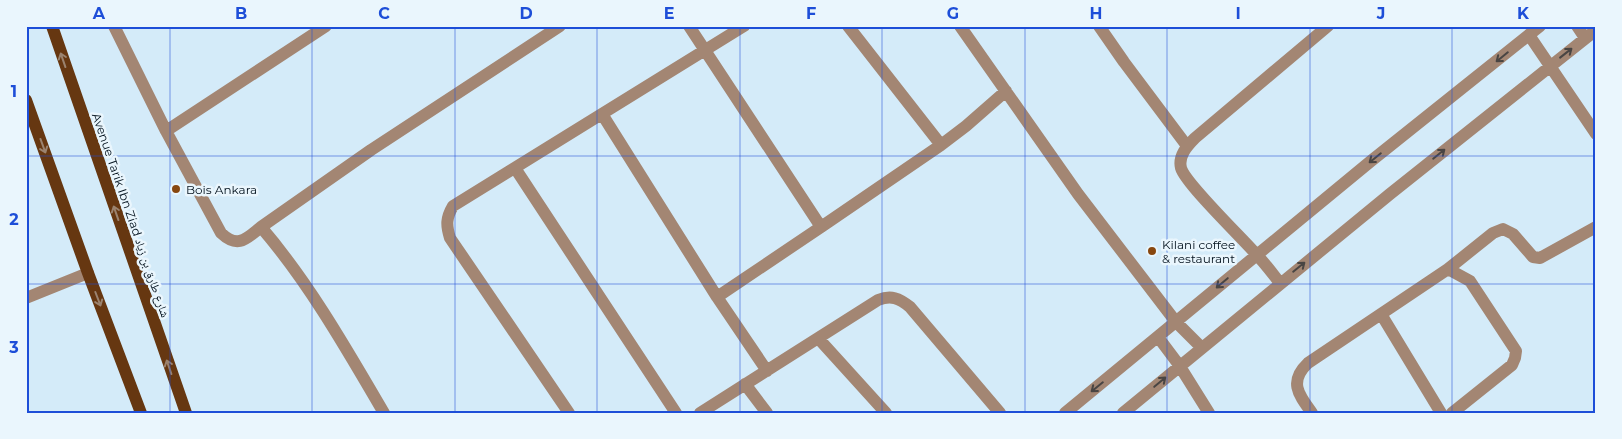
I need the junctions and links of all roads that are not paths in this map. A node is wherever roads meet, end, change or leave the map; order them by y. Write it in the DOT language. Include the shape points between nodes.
graph roads {
  1 [pos="52,26"];
  2 [pos="114,26"];
  3 [pos="560,26"];
  4 [pos="689,26"];
  5 [pos="744,26"];
  6 [pos="848,26"];
  7 [pos="960,26"];
  8 [pos="1099,26"];
  9 [pos="1328,26"];
  10 [pos="1540,26"];
  11 [pos="1577,26"];
  12 [pos="317,29"];
  13 [pos="1591,34"];
  14 [pos="1529,35"];
  15 [pos="706,51"];
  16 [pos="1550,66"];
  17 [pos="1006,92"];
  18 [pos="26,100"];
  19 [pos="602,114"];
  20 [pos="166,132"];
  21 [pos="1596,134"];
  22 [pos="941,144"];
  23 [pos="1188,146"];
  24 [pos="515,168"];
  25 [pos="261,227"];
  26 [pos="821,227"];
  27 [pos="1596,227"];
  28 [pos="1257,254"];
  29 [pos="1448,269"];
  30 [pos="88,273"];
  31 [pos="1280,283"];
  32 [pos="717,297"];
  33 [pos="26,298"];
  34 [pos="1381,314"];
  35 [pos="1176,322"];
  36 [pos="1158,337"];
  37 [pos="818,338"];
  38 [pos="1201,347"];
  39 [pos="1180,365"];
  40 [pos="767,371"];
  41 [pos="744,384"];
  42 [pos="140,413"];
  43 [pos="186,413"];
  44 [pos="384,413"];
  45 [pos="569,413"];
  46 [pos="676,413"];
  47 [pos="700,413"];
  48 [pos="767,413"];
  49 [pos="886,413"];
  50 [pos="1000,413"];
  51 [pos="1065,413"];
  52 [pos="1123,413"];
  53 [pos="1209,413"];
  54 [pos="1312,413"];
  55 [pos="1441,413"];
  56 [pos="1452,413"];
  43 -- 1 [label="main road, Avenue Tarik Ibn Ziad شارع طارق بن زياد, one-way"];
  2 -- 20 [label="street"];
  3 -- 25 [label="street"];
  4 -- 15 [label="street"];
  5 -- 15 [label="street"];
  6 -- 22 [label="street"];
  7 -- 17 [label="street"];
  8 -- 23 [label="street"];
  9 -- 23 [label="street"];
  10 -- 14 [label="street"];
  11 -- 13 [label="street"];
  12 -- 20 [label="street"];
  16 -- 13 [label="street, one-way"];
  14 -- 16 [label="street"];
  14 -- 28 [label="street, one-way"];
  15 -- 19 [label="street"];
  15 -- 26 [label="street"];
  16 -- 21 [label="street"];
  31 -- 16 [label="street, one-way"];
  17 -- 22 [label="street"];
  17 -- 35 [label="street"];
  18 -- 30 [label="main road, one-way"];
  19 -- 24 [label="street"];
  19 -- 32 [label="street"];
  20 -- 25 [label="street" via="221,233 234,242 240,242"];
  22 -- 26 [label="street"];
  23 -- 28 [label="street" via="1180,161 1184,175"];
  24 -- 45 [label="street" via="453,206 447,228 450,238"];
  24 -- 46 [label="street"];
  25 -- 44 [label="street" via="295,268"];
  26 -- 32 [label="street"];
  27 -- 29 [label="street" via="1540,258 1533,257 1513,234 1503,229 1493,233"];
  28 -- 31 [label="street"];
  28 -- 35 [label="street, one-way"];
  29 -- 34 [label="street"];
  29 -- 56 [label="street" via="1470,280 1516,351 1512,365"];
  30 -- 33 [label="street"];
  30 -- 42 [label="main road, one-way"];
  31 -- 38 [label="street"];
  32 -- 40 [label="street"];
  34 -- 54 [label="street" via="1308,363 1297,375 1298,391"];
  34 -- 55 [label="street"];
  35 -- 36 [label="street"];
  35 -- 38 [label="street"];
  36 -- 39 [label="street"];
  36 -- 51 [label="street, one-way"];
  37 -- 40 [label="street"];
  37 -- 49 [label="street"];
  37 -- 50 [label="street" via="878,300 896,298 910,307"];
  38 -- 39 [label="street"];
  52 -- 39 [label="street, one-way"];
  39 -- 53 [label="street"];
  40 -- 41 [label="street"];
  41 -- 47 [label="street"];
  41 -- 48 [label="street"];
}
